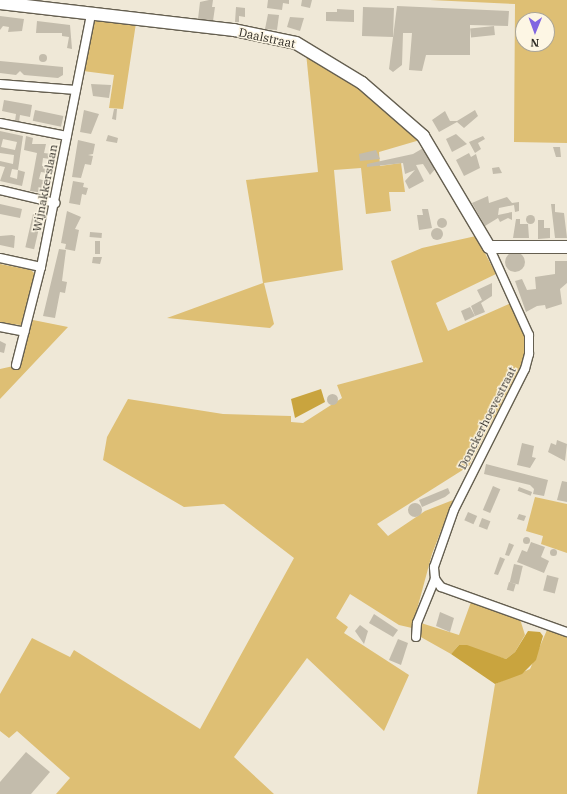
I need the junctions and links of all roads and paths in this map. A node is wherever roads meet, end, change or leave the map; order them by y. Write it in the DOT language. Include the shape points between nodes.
graph roads {
  1 [pos="0,3"];
  2 [pos="91,14"];
  3 [pos="0,84"];
  4 [pos="76,90"];
  5 [pos="0,123"];
  6 [pos="67,136"];
  7 [pos="0,190"];
  8 [pos="54,203"];
  9 [pos="489,247"];
  10 [pos="567,247"];
  11 [pos="0,258"];
  12 [pos="41,267"];
  13 [pos="0,327"];
  14 [pos="25,332"];
  15 [pos="16,365"];
  16 [pos="434,579"];
  17 [pos="567,632"];
  18 [pos="416,637"];
  1 -- 2 [label="street, Daalstraat"];
  2 -- 4 [label="street, Wijnakkerslaan"];
  2 -- 9 [label="street, Daalstraat" via="260,35 296,43 320,54 362,83 423,136"];
  3 -- 4 [label="street"];
  4 -- 6 [label="street, Wijnakkerslaan"];
  5 -- 6 [label="street"];
  6 -- 8 [label="street, Wijnakkerslaan"];
  7 -- 8 [label="street" via="16,196"];
  8 -- 12 [label="street, Wijnakkerslaan"];
  9 -- 10 [label="street"];
  9 -- 16 [label="street, Donckerhoevestraat" via="529,335 529,354 525,370 454,510 434,567"];
  11 -- 12 [label="street"];
  12 -- 14 [label="street, Wijnakkerslaan"];
  13 -- 14 [label="street"];
  14 -- 15 [label="street, Wijnakkerslaan"];
  16 -- 17 [label="street" via="441,587"];
  16 -- 18 [label="street, Donckerhoevestraat" via="417,623"];
}
